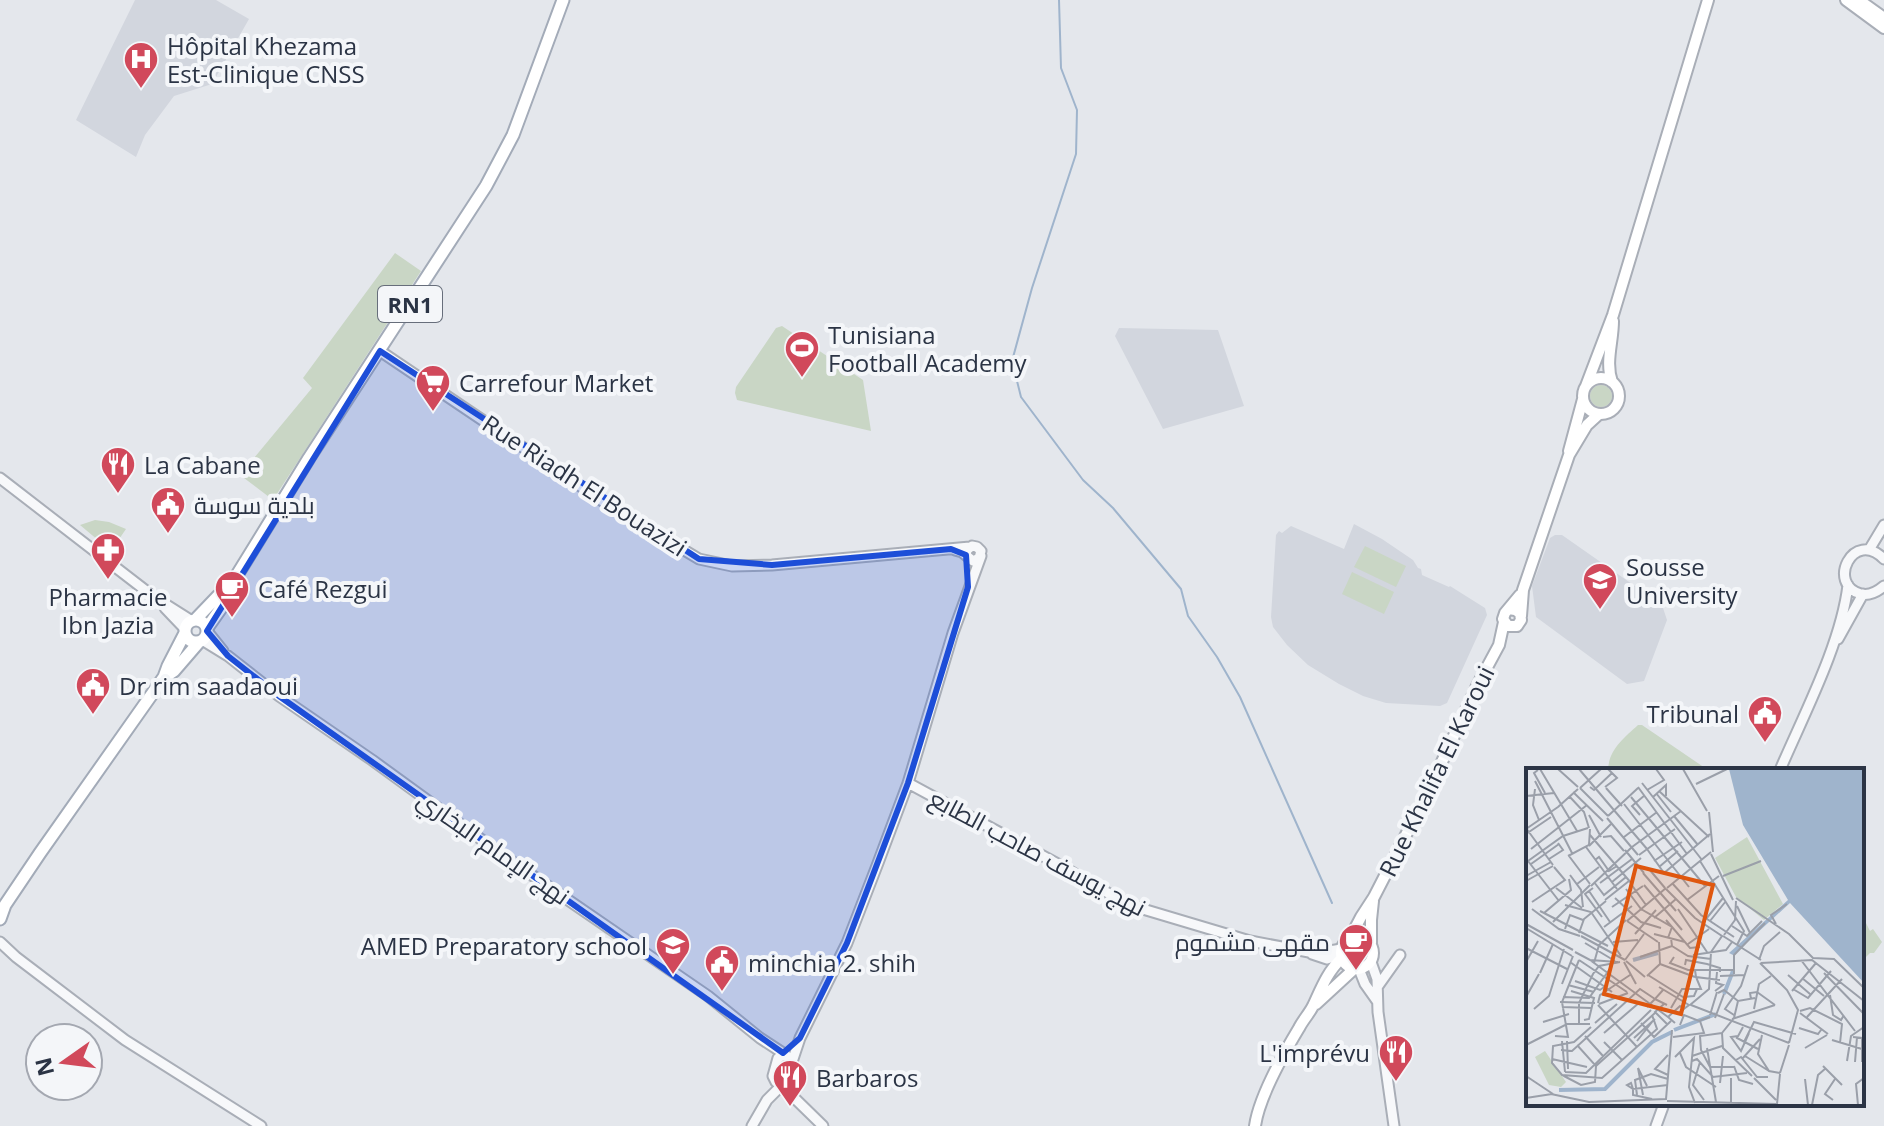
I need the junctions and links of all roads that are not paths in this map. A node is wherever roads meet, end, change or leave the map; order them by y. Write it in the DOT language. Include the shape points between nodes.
graph roads {
  1 [pos="563,0"];
  2 [pos="1708,0"];
  3 [pos="1846,0"];
  4 [pos="1859,0"];
  5 [pos="1884,18"];
  6 [pos="1884,28"];
  7 [pos="1613,315"];
  8 [pos="380,351"];
  9 [pos="1612,382"];
  10 [pos="1586,386"];
  11 [pos="1583,399"];
  12 [pos="1599,414"];
  13 [pos="1569,455"];
  14 [pos="0,478"];
  15 [pos="1884,525"];
  16 [pos="1869,550"];
  17 [pos="968,553"];
  18 [pos="1884,558"];
  19 [pos="1848,585"];
  20 [pos="1884,586"];
  21 [pos="968,587"];
  22 [pos="1523,590"];
  23 [pos="226,593"];
  24 [pos="1863,594"];
  25 [pos="1509,609"];
  26 [pos="1519,621"];
  27 [pos="1504,622"];
  28 [pos="189,626"];
  29 [pos="204,635"];
  30 [pos="1499,645"];
  31 [pos="1830,652"];
  32 [pos="164,677"];
  33 [pos="1781,768"];
  34 [pos="908,783"];
  35 [pos="1374,897"];
  36 [pos="3,907"];
  37 [pos="0,919"];
  38 [pos="1350,938"];
  39 [pos="0,942"];
  40 [pos="1371,943"];
  41 [pos="0,950"];
  42 [pos="1341,954"];
  43 [pos="1400,955"];
  44 [pos="16,957"];
  45 [pos="1371,962"];
  46 [pos="1357,969"];
  47 [pos="1378,986"];
  48 [pos="1377,1001"];
  49 [pos="1314,1005"];
  50 [pos="760,1038"];
  51 [pos="785,1057"];
  52 [pos="780,1079"];
  53 [pos="1663,1106"];
  54 [pos="261,1126"];
  55 [pos="752,1126"];
  56 [pos="823,1126"];
  57 [pos="1255,1126"];
  58 [pos="1394,1126"];
  59 [pos="1656,1126"];
  1 -- 8 [label="main road, RN1" via="501,160"];
  2 -- 7 [label="main road"];
  3 -- 6 [label="main road"];
  4 -- 5 [label="main road"];
  7 -- 9 [label="main road"];
  7 -- 10 [label="main road"];
  8 -- 17 [label="street, Rue Riadh El Bouazizi" via="607,504 699,559 732,566 951,549"];
  8 -- 23 [label="main road, RN1"];
  9 -- 10 [label="main road" via="1595,379"];
  9 -- 12 [label="main road" via="1617,404"];
  10 -- 11 [label="main road"];
  11 -- 12 [label="main road"];
  11 -- 13 [label="main road"];
  12 -- 13 [label="main road"];
  13 -- 22 [label="main road"];
  14 -- 28 [label="street"];
  15 -- 16 [label="street"];
  16 -- 18 [label="street"];
  16 -- 19 [label="street" via="1847,561"];
  17 -- 21 [label="street"];
  17 -- 21 [label="street" via="973,561 981,556"];
  19 -- 24 [label="street"];
  19 -- 31 [label="street"];
  20 -- 24 [label="street"];
  21 -- 34 [label="street"];
  22 -- 25 [label="main road"];
  22 -- 26 [label="main road"];
  23 -- 28 [label="main road, RN1"];
  23 -- 29 [label="main road, RN1"];
  24 -- 31 [label="street"];
  25 -- 26 [label="main road" via="1518,611"];
  25 -- 27 [label="main road"];
  26 -- 27 [label="main road" via="1511,627"];
  26 -- 30 [label="main road, Rue Khalifa El Karoui"];
  27 -- 30 [label="main road, Rue Khalifa El Karoui"];
  28 -- 29 [label="main road" via="202,622"];
  28 -- 29 [label="main road" via="192,641"];
  28 -- 32 [label="main road, RN1"];
  29 -- 32 [label="main road, RN1"];
  29 -- 50 [label="street, نهج الإمام البخاري" via="279,696 708,996"];
  30 -- 35 [label="main road, Rue Khalifa El Karoui"];
  31 -- 33 [label="street"];
  32 -- 36 [label="main road, RN1"];
  34 -- 42 [label="street, نهج يوسف صاحب الطابع" via="1136,907 1250,941"];
  34 -- 51 [label="street" via="847,943 800,1038"];
  35 -- 38 [label="main road, Rue Khalifa El Karoui"];
  35 -- 40 [label="main road, Rue Khalifa El Karoui"];
  36 -- 37 [label="main road, RN1"];
  38 -- 40 [label="main road"];
  38 -- 42 [label="main road"];
  39 -- 44 [label="street"];
  40 -- 45 [label="main road"];
  41 -- 44 [label="street"];
  42 -- 46 [label="main road"];
  42 -- 49 [label="main road"];
  43 -- 47 [label="street"];
  44 -- 54 [label="street" via="125,1040"];
  45 -- 46 [label="main road"];
  45 -- 47 [label="street"];
  46 -- 48 [label="street"];
  46 -- 49 [label="main road"];
  47 -- 48 [label="street"];
  48 -- 58 [label="street"];
  49 -- 57 [label="main road" via="1269,1086"];
  50 -- 51 [label="street, نهج الإمام البخاري"];
  50 -- 52 [label="street"];
  51 -- 52 [label="street"];
  51 -- 52 [label="street"];
  52 -- 55 [label="street"];
  52 -- 56 [label="street"];
  53 -- 59 [label="street"];
}
